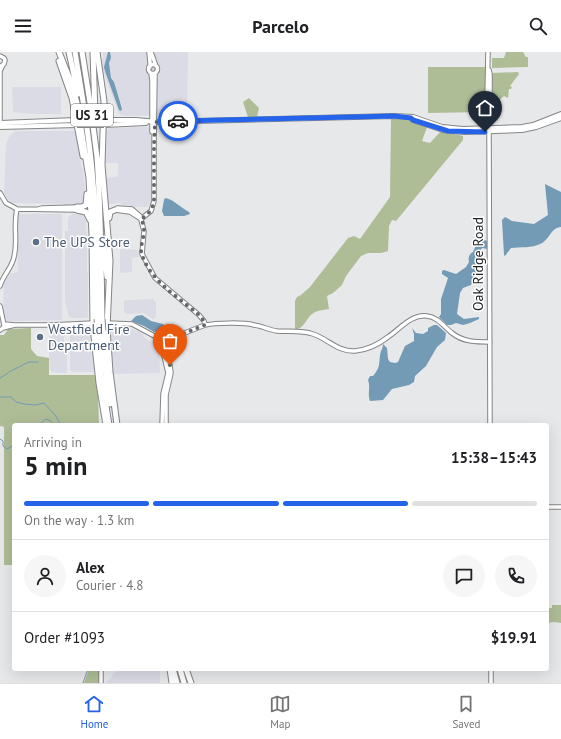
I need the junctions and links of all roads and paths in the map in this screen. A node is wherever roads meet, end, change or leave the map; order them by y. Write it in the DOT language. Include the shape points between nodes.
graph roads {
  1 [pos="2,52"];
  2 [pos="58,52"];
  3 [pos="69,52"];
  4 [pos="75,52"];
  5 [pos="82,52"];
  6 [pos="94,52"];
  7 [pos="150,52"];
  8 [pos="488,52"];
  9 [pos="2,57"];
  10 [pos="2,65"];
  11 [pos="156,66"];
  12 [pos="150,67"];
  13 [pos="150,73"];
  14 [pos="156,73"];
  15 [pos="152,86"];
  16 [pos="155,102"];
  17 [pos="561,114"];
  18 [pos="561,118"];
  19 [pos="76,122"];
  20 [pos="104,122"];
  21 [pos="152,122"];
  22 [pos="0,124"];
  23 [pos="489,130"];
  24 [pos="89,140"];
  25 [pos="98,178"];
  26 [pos="87,187"];
  27 [pos="0,193"];
  28 [pos="102,199"];
  29 [pos="17,209"];
  30 [pos="77,209"];
  31 [pos="116,209"];
  32 [pos="141,219"];
  33 [pos="90,220"];
  34 [pos="108,231"];
  35 [pos="92,258"];
  36 [pos="0,286"];
  37 [pos="0,306"];
  38 [pos="107,306"];
  39 [pos="0,311"];
  40 [pos="100,319"];
  41 [pos="2,325"];
  42 [pos="93,325"];
  43 [pos="107,325"];
  44 [pos="205,325"];
  45 [pos="100,331"];
  46 [pos="161,334"];
  47 [pos="169,334"];
  48 [pos="154,336"];
  49 [pos="177,336"];
  50 [pos="160,340"];
  51 [pos="168,341"];
  52 [pos="490,342"];
  53 [pos="106,423"];
  54 [pos="109,423"];
  55 [pos="115,423"];
  56 [pos="115,423"];
  57 [pos="162,423"];
  58 [pos="166,423"];
  59 [pos="490,423"];
  60 [pos="549,507"];
  61 [pos="561,507"];
  62 [pos="101,671"];
  63 [pos="170,671"];
  64 [pos="174,671"];
  65 [pos="181,671"];
  66 [pos="187,671"];
  67 [pos="491,671"];
  68 [pos="101,683"];
  69 [pos="172,683"];
  70 [pos="177,683"];
  71 [pos="184,683"];
  72 [pos="191,683"];
  73 [pos="492,683"];
  1 -- 9 [label="street"];
  2 -- 19 [label="highway"];
  2 -- 35 [label="highway" via="73,89 79,113 90,183"];
  3 -- 24 [label="highway"];
  4 -- 24 [label="highway, US 31"];
  5 -- 25 [label="highway, US 31" via="94,130"];
  6 -- 20 [label="highway" via="104,98"];
  6 -- 25 [label="highway" via="93,90"];
  7 -- 11 [label="street"];
  7 -- 12 [label="street"];
  8 -- 23 [label="street, Oak Ridge Road"];
  9 -- 10 [label="street" via="5,61"];
  10 -- 22 [label="street"];
  11 -- 12 [label="street"];
  11 -- 14 [label="street"];
  12 -- 13 [label="street"];
  13 -- 14 [label="street"];
  13 -- 15 [label="street"];
  14 -- 16 [label="street"];
  15 -- 16 [label="street"];
  15 -- 21 [label="street"];
  16 -- 21 [label="street"];
  17 -- 23 [label="main road" via="526,127"];
  18 -- 23 [label="main road" via="527,130"];
  19 -- 20 [label="main road, bridge"];
  19 -- 22 [label="main road"];
  19 -- 26 [label="highway"];
  20 -- 21 [label="main road"];
  20 -- 28 [label="highway"];
  21 -- 23 [label="main road" via="391,116 411,118 448,131"];
  21 -- 32 [label="street" via="154,204 148,214"];
  23 -- 52 [label="street, Oak Ridge Road"];
  24 -- 40 [label="highway, US 31" via="94,182"];
  25 -- 28 [label="highway, US 31"];
  26 -- 30 [label="highway" via="86,204"];
  26 -- 33 [label="highway"];
  27 -- 29 [label="street" via="6,203"];
  28 -- 31 [label="highway" via="109,207"];
  28 -- 34 [label="highway"];
  28 -- 38 [label="highway"];
  28 -- 40 [label="highway, US 31"];
  29 -- 30 [label="street"];
  29 -- 36 [label="street" via="14,258"];
  30 -- 33 [label="highway" via="86,212"];
  31 -- 32 [label="street" via="130,212"];
  31 -- 34 [label="highway" via="109,214"];
  32 -- 44 [label="street" via="144,231 142,254 155,278 199,315"];
  33 -- 35 [label="highway"];
  34 -- 38 [label="highway" via="110,261"];
  35 -- 42 [label="highway"];
  37 -- 39 [label="street"];
  38 -- 43 [label="highway"];
  39 -- 41 [label="street"];
  40 -- 45 [label="highway, US 31, bridge"];
  41 -- 42 [label="street"];
  42 -- 43 [label="street"];
  42 -- 53 [label="highway"];
  43 -- 48 [label="street" via="135,326"];
  43 -- 55 [label="highway"];
  44 -- 49 [label="street"];
  44 -- 52 [label="street" via="247,324 270,330 307,332 340,349 354,351 365,349 389,337 416,317 426,316 437,320 463,339"];
  45 -- 54 [label="highway, US 31" via="101,374"];
  45 -- 56 [label="highway, US 31"];
  46 -- 47 [label="street"];
  46 -- 48 [label="street"];
  46 -- 50 [label="street"];
  47 -- 49 [label="street"];
  47 -- 51 [label="street"];
  48 -- 50 [label="street"];
  49 -- 51 [label="street"];
  50 -- 51 [label="street" via="163,343"];
  50 -- 57 [label="street" via="168,372 163,394"];
  51 -- 58 [label="street" via="165,350 171,373 166,395"];
  52 -- 59 [label="street, Oak Ridge Road"];
  60 -- 61 [label="street"];
  62 -- 68 [label="street"];
  63 -- 69 [label="highway"];
  64 -- 70 [label="highway"];
  65 -- 71 [label="highway"];
  66 -- 72 [label="highway"];
  67 -- 73 [label="street"];
}
